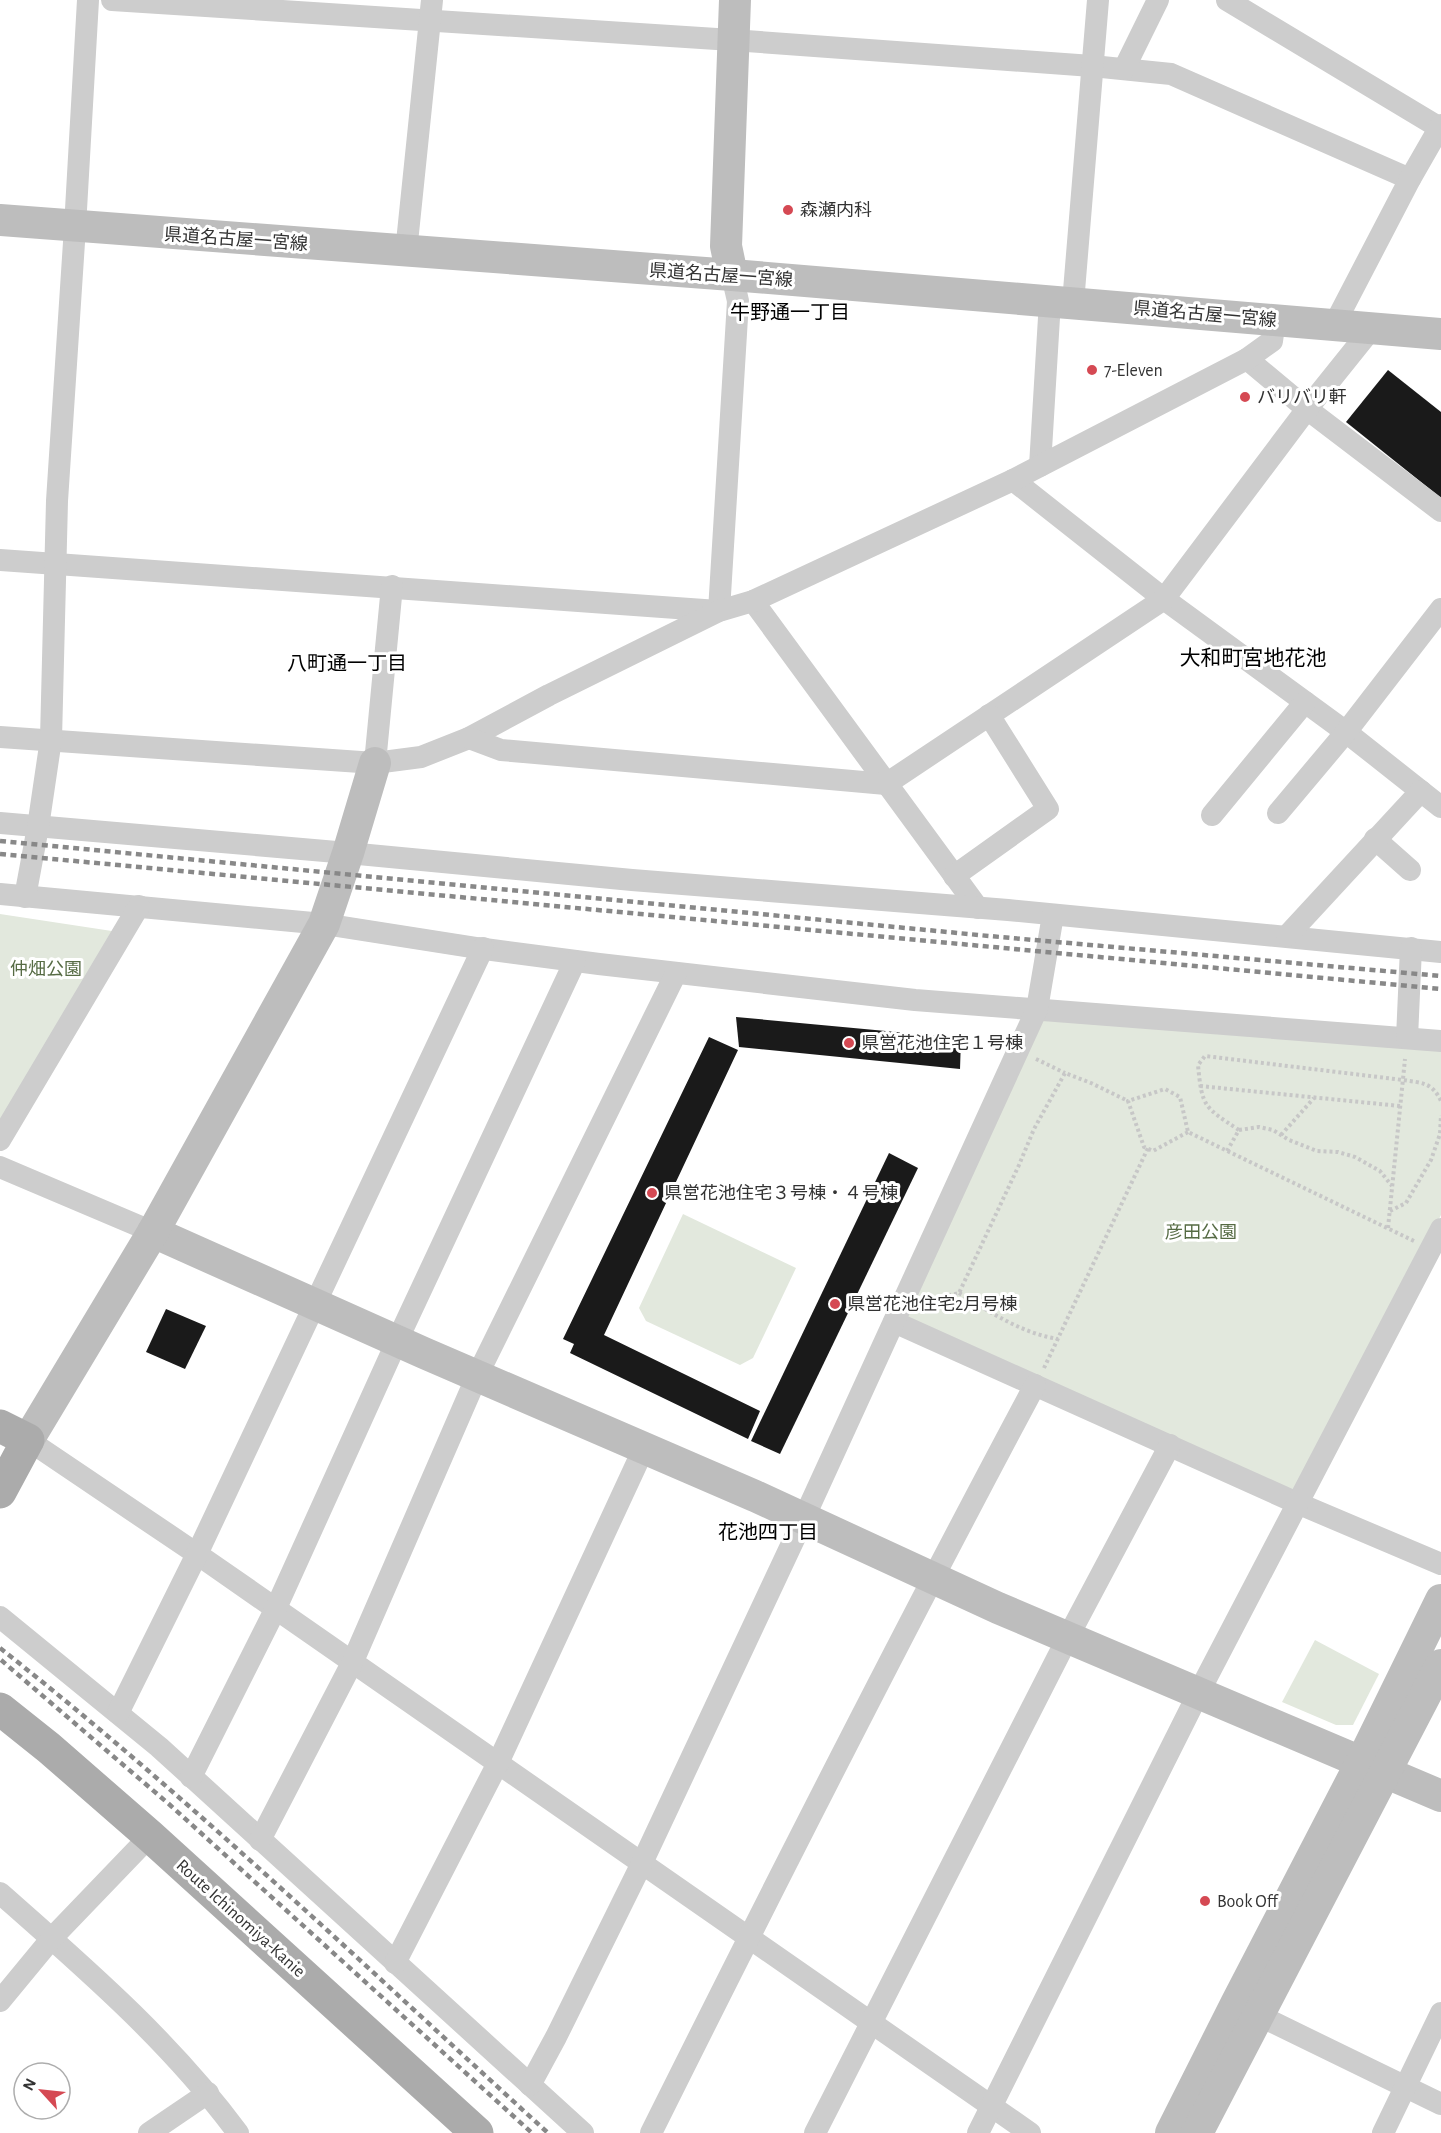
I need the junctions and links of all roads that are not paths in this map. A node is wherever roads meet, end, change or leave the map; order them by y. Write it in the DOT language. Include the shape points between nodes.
graph roads {
  1 [pos="88,0"];
  2 [pos="112,0"];
  3 [pos="735,0"];
  4 [pos="1098,0"];
  5 [pos="1158,0"];
  6 [pos="1227,0"];
  7 [pos="432,11"];
  8 [pos="732,40"];
  9 [pos="1092,66"];
  10 [pos="1124,69"];
  11 [pos="1438,138"];
  12 [pos="1410,179"];
  13 [pos="0,220"];
  14 [pos="75,227"];
  15 [pos="406,252"];
  16 [pos="732,275"];
  17 [pos="1061,302"];
  18 [pos="1275,319"];
  19 [pos="1334,325"];
  20 [pos="1372,328"];
  21 [pos="1441,334"];
  22 [pos="1247,358"];
  23 [pos="1307,409"];
  24 [pos="1040,466"];
  25 [pos="1013,480"];
  26 [pos="1441,512"];
  27 [pos="0,560"];
  28 [pos="54,563"];
  29 [pos="392,586"];
  30 [pos="1164,599"];
  31 [pos="753,601"];
  32 [pos="1441,609"];
  33 [pos="720,611"];
  34 [pos="1305,702"];
  35 [pos="989,715"];
  36 [pos="1346,732"];
  37 [pos="0,737"];
  38 [pos="470,738"];
  39 [pos="51,739"];
  40 [pos="375,763"];
  41 [pos="886,784"];
  42 [pos="1421,791"];
  43 [pos="1441,807"];
  44 [pos="1278,813"];
  45 [pos="1212,815"];
  46 [pos="0,823"];
  47 [pos="38,826"];
  48 [pos="1375,839"];
  49 [pos="348,853"];
  50 [pos="1410,870"];
  51 [pos="954,876"];
  52 [pos="0,894"];
  53 [pos="25,897"];
  54 [pos="139,906"];
  55 [pos="978,908"];
  56 [pos="1053,915"];
  57 [pos="324,924"];
  58 [pos="1287,936"];
  59 [pos="483,948"];
  60 [pos="1411,948"];
  61 [pos="1441,952"];
  62 [pos="575,961"];
  63 [pos="676,972"];
  64 [pos="1037,1009"];
  65 [pos="1407,1038"];
  66 [pos="1441,1041"];
  67 [pos="0,1140"];
  68 [pos="0,1167"];
  69 [pos="153,1232"];
  70 [pos="1437,1241"];
  71 [pos="314,1304"];
  72 [pos="898,1314"];
  73 [pos="398,1341"];
  74 [pos="477,1376"];
  75 [pos="1035,1385"];
  76 [pos="14,1433"];
  77 [pos="1170,1445"];
  78 [pos="644,1448"];
  79 [pos="0,1492"];
  80 [pos="1297,1503"];
  81 [pos="804,1518"];
  82 [pos="197,1554"];
  83 [pos="1441,1564"];
  84 [pos="932,1577"];
  85 [pos="1441,1600"];
  86 [pos="276,1608"];
  87 [pos="0,1617"];
  88 [pos="1068,1637"];
  89 [pos="353,1661"];
  90 [pos="1441,1665"];
  91 [pos="1199,1692"];
  92 [pos="0,1709"];
  93 [pos="118,1713"];
  94 [pos="498,1763"];
  95 [pos="1374,1767"];
  96 [pos="191,1777"];
  97 [pos="1441,1797"];
  98 [pos="150,1836"];
  99 [pos="260,1840"];
  100 [pos="642,1863"];
  101 [pos="0,1893"];
  102 [pos="749,1936"];
  103 [pos="52,1938"];
  104 [pos="394,1963"];
  105 [pos="0,2001"];
  106 [pos="1441,2013"];
  107 [pos="1258,2015"];
  108 [pos="873,2023"];
  109 [pos="530,2085"];
  110 [pos="1406,2088"];
  111 [pos="208,2093"];
  112 [pos="1441,2104"];
  113 [pos="992,2107"];
  114 [pos="149,2133"];
  115 [pos="238,2133"];
  116 [pos="477,2133"];
  117 [pos="583,2133"];
  118 [pos="651,2133"];
  119 [pos="815,2133"];
  120 [pos="978,2133"];
  121 [pos="1030,2133"];
  122 [pos="1171,2133"];
  123 [pos="1197,2133"];
  124 [pos="1383,2133"];
  1 -- 14 [label="street"];
  2 -- 7 [label="street"];
  3 -- 8 [label="street"];
  4 -- 9 [label="street"];
  5 -- 10 [label="street"];
  6 -- 11 [label="street"];
  7 -- 8 [label="street"];
  7 -- 15 [label="street"];
  8 -- 9 [label="street"];
  8 -- 16 [label="street" via="726,246"];
  9 -- 10 [label="street"];
  9 -- 17 [label="street"];
  10 -- 12 [label="street" via="1171,74"];
  11 -- 12 [label="street"];
  12 -- 19 [label="street"];
  13 -- 14 [label="street, 県道名古屋一宮線"];
  14 -- 15 [label="street, 県道名古屋一宮線"];
  14 -- 28 [label="street"];
  15 -- 16 [label="street, 県道名古屋一宮線"];
  16 -- 17 [label="street, 県道名古屋一宮線"];
  16 -- 33 [label="street" via="738,301"];
  17 -- 18 [label="street, 県道名古屋一宮線"];
  17 -- 24 [label="street"];
  18 -- 19 [label="street, 県道名古屋一宮線"];
  18 -- 22 [label="street" via="1272,341"];
  19 -- 20 [label="street, 県道名古屋一宮線"];
  20 -- 21 [label="street, 県道名古屋一宮線"];
  20 -- 23 [label="street"];
  22 -- 23 [label="street"];
  22 -- 24 [label="street"];
  23 -- 26 [label="street"];
  23 -- 30 [label="street"];
  24 -- 25 [label="street"];
  25 -- 30 [label="street"];
  25 -- 31 [label="street"];
  27 -- 28 [label="street"];
  28 -- 29 [label="street"];
  28 -- 39 [label="street"];
  29 -- 33 [label="street"];
  29 -- 40 [label="street"];
  30 -- 34 [label="street"];
  30 -- 35 [label="street"];
  31 -- 33 [label="street"];
  31 -- 41 [label="street"];
  32 -- 36 [label="street"];
  33 -- 38 [label="street"];
  34 -- 36 [label="street"];
  34 -- 45 [label="street"];
  35 -- 41 [label="street"];
  35 -- 51 [label="street" via="1048,809"];
  36 -- 42 [label="street"];
  36 -- 44 [label="street"];
  37 -- 39 [label="street"];
  38 -- 40 [label="street" via="421,757"];
  38 -- 41 [label="street" via="501,750"];
  39 -- 40 [label="street"];
  39 -- 47 [label="street"];
  40 -- 49 [label="street"];
  41 -- 51 [label="street"];
  42 -- 43 [label="street"];
  42 -- 48 [label="street"];
  46 -- 47 [label="street"];
  47 -- 49 [label="street"];
  47 -- 53 [label="street"];
  48 -- 50 [label="street"];
  48 -- 58 [label="street"];
  49 -- 55 [label="street"];
  49 -- 57 [label="street"];
  51 -- 55 [label="street"];
  52 -- 53 [label="street"];
  53 -- 54 [label="street"];
  54 -- 57 [label="street"];
  54 -- 67 [label="street"];
  55 -- 56 [label="street"];
  56 -- 58 [label="street"];
  56 -- 64 [label="street"];
  57 -- 59 [label="street"];
  57 -- 69 [label="street"];
  58 -- 60 [label="street"];
  59 -- 62 [label="street"];
  59 -- 71 [label="street"];
  60 -- 61 [label="street"];
  60 -- 65 [label="street"];
  62 -- 63 [label="street"];
  62 -- 73 [label="street"];
  63 -- 64 [label="street" via="915,1000"];
  63 -- 74 [label="street"];
  64 -- 65 [label="street"];
  64 -- 72 [label="street"];
  65 -- 66 [label="street"];
  68 -- 69 [label="street"];
  69 -- 71 [label="street"];
  69 -- 76 [label="street"];
  70 -- 80 [label="street"];
  71 -- 73 [label="street"];
  71 -- 82 [label="street"];
  72 -- 75 [label="street"];
  72 -- 81 [label="street"];
  73 -- 74 [label="street"];
  73 -- 86 [label="street"];
  74 -- 78 [label="street"];
  74 -- 89 [label="street"];
  75 -- 77 [label="street"];
  75 -- 84 [label="street"];
  76 -- 79 [label="main road"];
  76 -- 82 [label="street"];
  77 -- 80 [label="street"];
  77 -- 88 [label="street"];
  78 -- 81 [label="street"];
  78 -- 94 [label="street"];
  80 -- 83 [label="street"];
  80 -- 91 [label="street"];
  81 -- 84 [label="street"];
  81 -- 100 [label="street"];
  82 -- 86 [label="street"];
  82 -- 93 [label="street"];
  84 -- 88 [label="street"];
  84 -- 102 [label="street"];
  85 -- 95 [label="street"];
  86 -- 89 [label="street"];
  86 -- 96 [label="street"];
  87 -- 93 [label="street"];
  88 -- 91 [label="street"];
  88 -- 108 [label="street"];
  89 -- 94 [label="street"];
  89 -- 99 [label="street"];
  90 -- 95 [label="street"];
  91 -- 95 [label="street"];
  91 -- 113 [label="street"];
  92 -- 98 [label="main road, Route Ichinomiya-Kanie"];
  93 -- 96 [label="street"];
  94 -- 100 [label="street"];
  94 -- 104 [label="street"];
  95 -- 97 [label="street"];
  95 -- 107 [label="street"];
  95 -- 122 [label="street" via="1236,2004"];
  96 -- 99 [label="street"];
  98 -- 103 [label="street"];
  98 -- 116 [label="main road, Route Ichinomiya-Kanie"];
  99 -- 104 [label="street"];
  100 -- 102 [label="street"];
  100 -- 109 [label="street"];
  101 -- 103 [label="street"];
  102 -- 108 [label="street"];
  102 -- 118 [label="street"];
  103 -- 105 [label="street"];
  103 -- 111 [label="street" via="141,2020"];
  104 -- 109 [label="street"];
  106 -- 110 [label="street"];
  107 -- 110 [label="street"];
  107 -- 123 [label="street"];
  108 -- 113 [label="street"];
  108 -- 119 [label="street"];
  109 -- 117 [label="street"];
  110 -- 112 [label="street"];
  110 -- 124 [label="street"];
  111 -- 114 [label="street"];
  111 -- 115 [label="street"];
  113 -- 120 [label="street"];
  113 -- 121 [label="street"];
}
